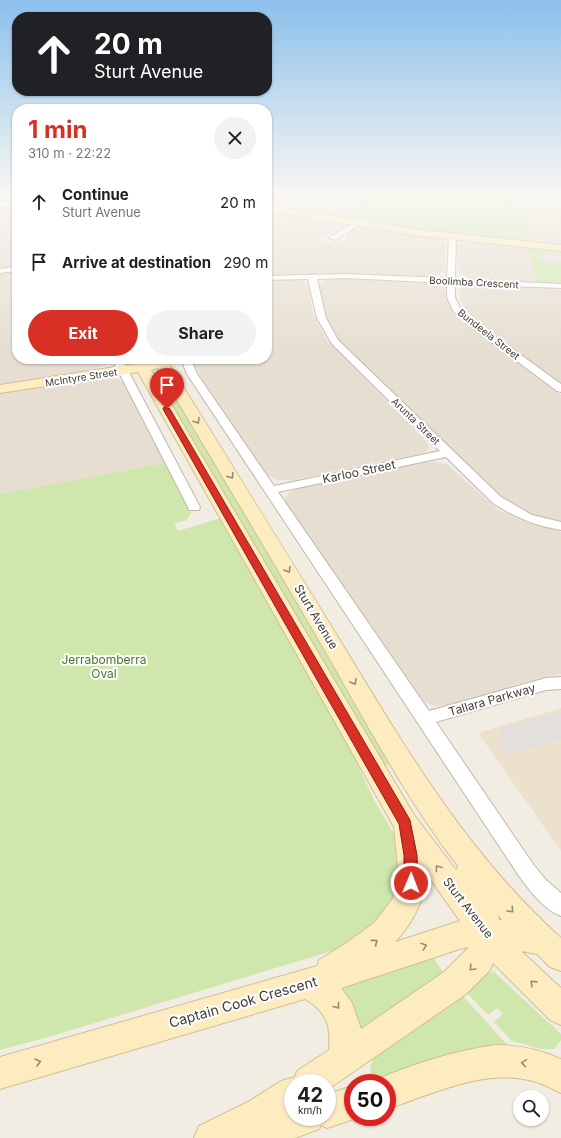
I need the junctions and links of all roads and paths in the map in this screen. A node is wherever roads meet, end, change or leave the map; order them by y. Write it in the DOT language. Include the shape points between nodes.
graph roads {
  1 [pos="452,246"];
  2 [pos="542,246"];
  3 [pos="561,248"];
  4 [pos="12,270"];
  5 [pos="0,271"];
  6 [pos="312,276"];
  7 [pos="272,278"];
  8 [pos="452,280"];
  9 [pos="561,286"];
  10 [pos="130,364"];
  11 [pos="151,364"];
  12 [pos="151,364"];
  13 [pos="188,364"];
  14 [pos="120,365"];
  15 [pos="0,389"];
  16 [pos="561,389"];
  17 [pos="449,453"];
  18 [pos="270,490"];
  19 [pos="194,507"];
  20 [pos="561,526"];
  21 [pos="561,683"];
  22 [pos="376,719"];
  23 [pos="424,719"];
  24 [pos="405,823"];
  25 [pos="561,906"];
  26 [pos="486,933"];
  27 [pos="552,950"];
  28 [pos="306,983"];
  29 [pos="561,1009"];
  30 [pos="344,1060"];
  31 [pos="0,1073"];
  32 [pos="323,1074"];
  33 [pos="561,1076"];
  34 [pos="396,1089"];
  35 [pos="284,1099"];
  36 [pos="284,1124"];
  37 [pos="211,1138"];
  38 [pos="239,1138"];
  1 -- 8 [label="street, Bundeela Street"];
  2 -- 3 [label="main road"];
  4 -- 5 [label="street"];
  6 -- 7 [label="street, Boolimba Crescent"];
  6 -- 8 [label="street, Boolimba Crescent"];
  6 -- 17 [label="street, Arunta Street" via="317,310 325,330 334,342"];
  8 -- 9 [label="street, Boolimba Crescent"];
  8 -- 16 [label="street, Bundeela Street" via="451,297 456,309"];
  10 -- 14 [label="main road, McIntyre Street"];
  11 -- 22 [label="main road, Sturt Avenue, one-way" via="268,536"];
  12 -- 24 [label="main road, Sturt Avenue"];
  13 -- 18 [label="street" via="192,374"];
  14 -- 15 [label="main road, McIntyre Street"];
  14 -- 19 [label="street"];
  17 -- 18 [label="street, Karloo Street"];
  17 -- 20 [label="street, Arunta Street" via="497,500 515,513 544,524"];
  18 -- 23 [label="street"];
  21 -- 23 [label="street, Tallara Parkway" via="546,684"];
  22 -- 26 [label="main road" via="424,812 479,892"];
  22 -- 27 [label="main road, Sturt Avenue, one-way" via="467,858 489,886"];
  23 -- 25 [label="street" via="526,870 538,886"];
  26 -- 24 [label="main road, Sturt Avenue, one-way"];
  28 -- 24 [label="main road, one-way" via="378,940 394,925 407,898 412,874"];
  26 -- 27 [label="main road, Captain Cook Crescent" via="521,937"];
  28 -- 26 [label="main road, Captain Cook Crescent, one-way" via="361,968 460,935"];
  29 -- 26 [label="main road, Sturt Avenue, one-way"];
  26 -- 30 [label="main road, one-way" via="480,960 463,977"];
  28 -- 30 [label="main road, one-way" via="328,996 341,1012 346,1032"];
  31 -- 28 [label="main road, Captain Cook Crescent, one-way"];
  30 -- 32 [label="main road"];
  33 -- 34 [label="main road, one-way" via="533,1064 487,1062"];
  35 -- 37 [label="main road" via="260,1114"];
  36 -- 38 [label="main road"];
}
